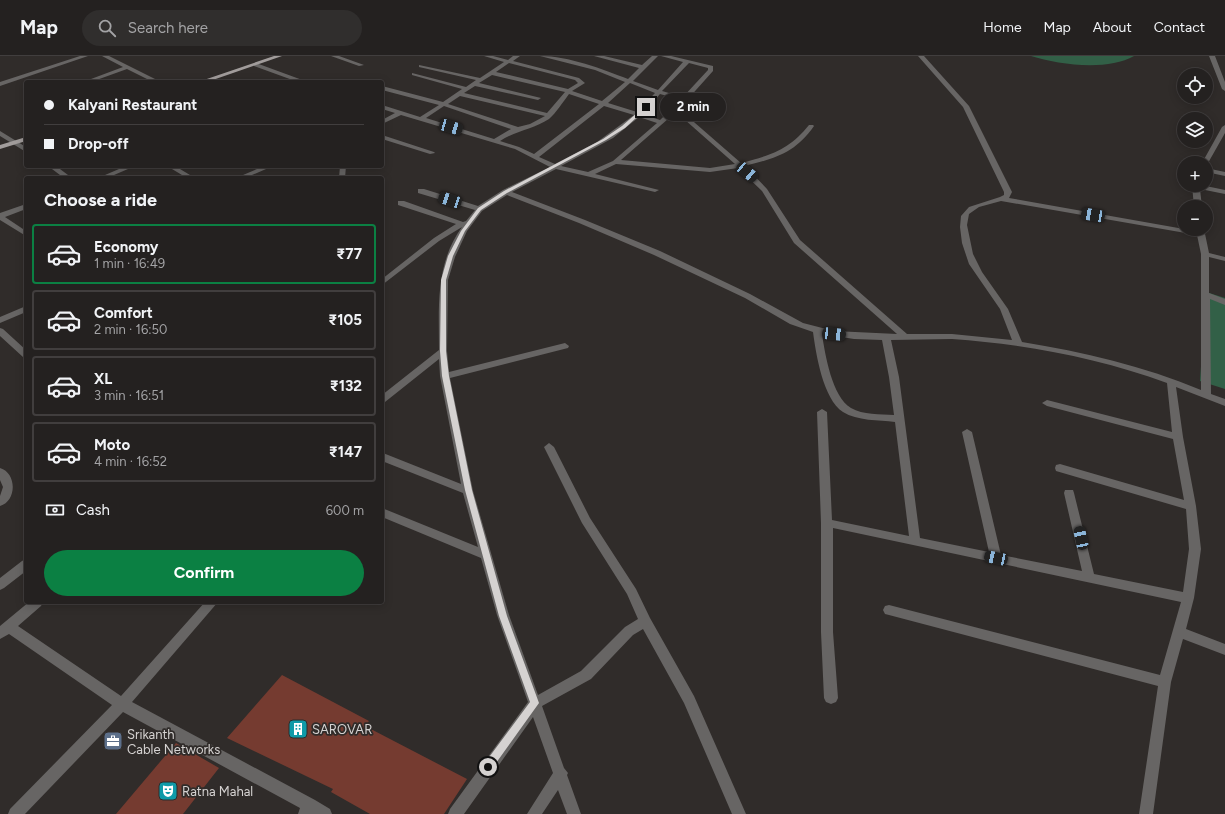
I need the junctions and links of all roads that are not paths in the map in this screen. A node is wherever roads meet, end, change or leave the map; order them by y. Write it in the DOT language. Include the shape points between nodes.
graph roads {
  1 [pos="85,56"];
  2 [pos="105,56"];
  3 [pos="279,56"];
  4 [pos="334,56"];
  5 [pos="486,56"];
  6 [pos="517,56"];
  7 [pos="543,56"];
  8 [pos="597,56"];
  9 [pos="655,56"];
  10 [pos="664,56"];
  11 [pos="921,56"];
  12 [pos="1212,56"];
  13 [pos="678,57"];
  14 [pos="688,61"];
  15 [pos="508,62"];
  16 [pos="256,65"];
  17 [pos="361,65"];
  18 [pos="421,66"];
  19 [pos="642,66"];
  20 [pos="128,67"];
  21 [pos="1218,72"];
  22 [pos="491,73"];
  23 [pos="414,74"];
  24 [pos="1225,74"];
  25 [pos="92,80"];
  26 [pos="154,80"];
  27 [pos="208,80"];
  28 [pos="297,80"];
  29 [pos="480,80"];
  30 [pos="630,81"];
  31 [pos="0,84"];
  32 [pos="475,84"];
  33 [pos="384,89"];
  34 [pos="467,89"];
  35 [pos="1225,89"];
  36 [pos="569,91"];
  37 [pos="658,92"];
  38 [pos="459,94"];
  39 [pos="538,98"];
  40 [pos="684,99"];
  41 [pos="604,103"];
  42 [pos="443,104"];
  43 [pos="384,108"];
  44 [pos="676,108"];
  45 [pos="400,113"];
  46 [pos="549,115"];
  47 [pos="638,115"];
  48 [pos="421,119"];
  49 [pos="384,121"];
  50 [pos="661,122"];
  51 [pos="812,126"];
  52 [pos="1225,126"];
  53 [pos="517,129"];
  54 [pos="0,133"];
  55 [pos="384,138"];
  56 [pos="24,140"];
  57 [pos="496,140"];
  58 [pos="14,142"];
  59 [pos="0,147"];
  60 [pos="24,149"];
  61 [pos="432,153"];
  62 [pos="536,156"];
  63 [pos="1209,156"];
  64 [pos="615,162"];
  65 [pos="738,165"];
  66 [pos="555,167"];
  67 [pos="54,168"];
  68 [pos="127,168"];
  69 [pos="174,168"];
  70 [pos="265,168"];
  71 [pos="1213,171"];
  72 [pos="1225,174"];
  73 [pos="588,175"];
  74 [pos="66,176"];
  75 [pos="106,176"];
  76 [pos="188,176"];
  77 [pos="244,176"];
  78 [pos="655,190"];
  79 [pos="1213,190"];
  80 [pos="421,191"];
  81 [pos="506,192"];
  82 [pos="1225,192"];
  83 [pos="1002,199"];
  84 [pos="401,203"];
  85 [pos="24,207"];
  86 [pos="479,209"];
  87 [pos="0,216"];
  88 [pos="465,223"];
  89 [pos="1177,227"];
  90 [pos="24,233"];
  91 [pos="1201,236"];
  92 [pos="1205,254"];
  93 [pos="1225,259"];
  94 [pos="384,281"];
  95 [pos="1206,295"];
  96 [pos="1225,302"];
  97 [pos="24,310"];
  98 [pos="0,320"];
  99 [pos="0,331"];
  100 [pos="816,331"];
  101 [pos="886,337"];
  102 [pos="905,337"];
  103 [pos="1018,343"];
  104 [pos="565,346"];
  105 [pos="443,351"];
  106 [pos="24,353"];
  107 [pos="446,376"];
  108 [pos="1171,381"];
  109 [pos="1206,396"];
  110 [pos="384,398"];
  111 [pos="1047,403"];
  112 [pos="1225,403"];
  113 [pos="822,412"];
  114 [pos="899,419"];
  115 [pos="968,432"];
  116 [pos="1178,437"];
  117 [pos="549,447"];
  118 [pos="384,457"];
  119 [pos="1060,468"];
  120 [pos="0,472"];
  121 [pos="468,490"];
  122 [pos="1069,492"];
  123 [pos="0,502"];
  124 [pos="1191,506"];
  125 [pos="384,513"];
  126 [pos="827,524"];
  127 [pos="915,542"];
  128 [pos="486,555"];
  129 [pos="996,558"];
  130 [pos="24,566"];
  131 [pos="1089,578"];
  132 [pos="0,585"];
  133 [pos="1188,598"];
  134 [pos="35,604"];
  135 [pos="210,604"];
  136 [pos="889,610"];
  137 [pos="645,621"];
  138 [pos="4,630"];
  139 [pos="1178,632"];
  140 [pos="1225,650"];
  141 [pos="1165,682"];
  142 [pos="831,698"];
  143 [pos="535,703"];
  144 [pos="122,704"];
  145 [pos="560,773"];
  146 [pos="308,810"];
  147 [pos="15,814"];
  148 [pos="325,814"];
  149 [pos="455,814"];
  150 [pos="534,814"];
  151 [pos="574,814"];
  152 [pos="739,814"];
  153 [pos="1146,814"];
  1 -- 31 [label="street"];
  2 -- 20 [label="street"];
  3 -- 16 [label="main road"];
  4 -- 17 [label="street"];
  5 -- 15 [label="street"];
  6 -- 15 [label="street"];
  7 -- 30 [label="street" via="597,69"];
  8 -- 19 [label="street"];
  9 -- 19 [label="street"];
  10 -- 13 [label="street"];
  11 -- 83 [label="street" via="962,101 975,122 1008,192"];
  12 -- 21 [label="street"];
  13 -- 14 [label="street"];
  14 -- 37 [label="street"];
  14 -- 40 [label="street" via="711,67 711,70"];
  15 -- 22 [label="street"];
  15 -- 36 [label="street" via="582,82"];
  16 -- 27 [label="main road"];
  16 -- 28 [label="street"];
  18 -- 29 [label="street"];
  19 -- 30 [label="street"];
  20 -- 25 [label="street"];
  20 -- 26 [label="street"];
  21 -- 24 [label="street"];
  21 -- 35 [label="street"];
  22 -- 29 [label="street"];
  22 -- 36 [label="street"];
  23 -- 34 [label="street"];
  29 -- 32 [label="street"];
  30 -- 37 [label="street"];
  30 -- 41 [label="street"];
  32 -- 34 [label="street"];
  32 -- 39 [label="street"];
  33 -- 42 [label="street"];
  34 -- 38 [label="street"];
  36 -- 41 [label="street"];
  36 -- 46 [label="street"];
  37 -- 40 [label="street"];
  37 -- 47 [label="street"];
  38 -- 42 [label="street"];
  38 -- 46 [label="street"];
  40 -- 44 [label="street"];
  41 -- 47 [label="street"];
  41 -- 62 [label="street"];
  42 -- 48 [label="street"];
  42 -- 53 [label="street"];
  43 -- 45 [label="street"];
  44 -- 50 [label="street"];
  44 -- 65 [label="street"];
  45 -- 48 [label="street"];
  45 -- 49 [label="street"];
  46 -- 53 [label="street" via="532,125"];
  47 -- 50 [label="street"];
  47 -- 66 [label="street" via="605,139"];
  48 -- 57 [label="street"];
  50 -- 64 [label="street"];
  51 -- 65 [label="street" via="800,140 781,153"];
  52 -- 63 [label="street"];
  53 -- 57 [label="street"];
  54 -- 58 [label="street"];
  55 -- 61 [label="street"];
  56 -- 58 [label="main road"];
  57 -- 62 [label="street"];
  58 -- 59 [label="main road"];
  58 -- 60 [label="street"];
  62 -- 66 [label="street"];
  64 -- 65 [label="street" via="717,171"];
  64 -- 73 [label="street"];
  65 -- 102 [label="street" via="765,190 797,241"];
  66 -- 73 [label="street"];
  66 -- 81 [label="street"];
  67 -- 74 [label="street"];
  68 -- 75 [label="street"];
  69 -- 76 [label="street"];
  70 -- 77 [label="street"];
  71 -- 72 [label="street"];
  73 -- 78 [label="street"];
  79 -- 82 [label="street"];
  80 -- 86 [label="street"];
  81 -- 86 [label="street"];
  81 -- 100 [label="street" via="646,248 761,303 787,320"];
  83 -- 89 [label="street"];
  83 -- 103 [label="street" via="979,204 967,212 963,221 964,241 973,266 1004,309"];
  84 -- 88 [label="street"];
  85 -- 87 [label="street"];
  86 -- 88 [label="street"];
  87 -- 90 [label="street"];
  88 -- 94 [label="street" via="441,237"];
  88 -- 105 [label="street" via="444,280"];
  91 -- 92 [label="street"];
  92 -- 93 [label="street"];
  92 -- 95 [label="street"];
  95 -- 96 [label="street"];
  95 -- 109 [label="street"];
  97 -- 98 [label="street"];
  99 -- 106 [label="street"];
  100 -- 101 [label="street"];
  100 -- 114 [label="street" via="819,351 839,403 845,409 855,412"];
  101 -- 102 [label="street"];
  101 -- 114 [label="street"];
  102 -- 103 [label="street" via="968,338"];
  103 -- 108 [label="street" via="1097,359"];
  104 -- 107 [label="street"];
  105 -- 107 [label="street"];
  105 -- 110 [label="street"];
  107 -- 121 [label="street"];
  108 -- 109 [label="street"];
  108 -- 116 [label="street"];
  109 -- 112 [label="street"];
  111 -- 116 [label="street"];
  113 -- 126 [label="street"];
  114 -- 127 [label="street"];
  115 -- 129 [label="street"];
  116 -- 124 [label="street"];
  117 -- 137 [label="street" via="586,520 632,592"];
  118 -- 121 [label="street"];
  119 -- 124 [label="street"];
  120 -- 123 [label="street" via="9,487"];
  121 -- 128 [label="street"];
  122 -- 131 [label="street"];
  124 -- 133 [label="street" via="1194,549"];
  125 -- 128 [label="street"];
  126 -- 127 [label="street"];
  126 -- 142 [label="street" via="827,632"];
  127 -- 129 [label="street"];
  128 -- 143 [label="street" via="503,616"];
  129 -- 131 [label="street"];
  130 -- 132 [label="street"];
  131 -- 133 [label="street"];
  133 -- 139 [label="street"];
  134 -- 138 [label="street"];
  135 -- 144 [label="street"];
  136 -- 141 [label="street"];
  137 -- 143 [label="street" via="629,631 586,675"];
  137 -- 152 [label="street" via="689,700"];
  138 -- 144 [label="street"];
  139 -- 140 [label="street"];
  139 -- 141 [label="street"];
  141 -- 153 [label="street"];
  143 -- 145 [label="street"];
  143 -- 149 [label="street"];
  144 -- 146 [label="street"];
  144 -- 147 [label="street"];
  145 -- 150 [label="street"];
  145 -- 151 [label="street"];
  146 -- 148 [label="street"];
}
